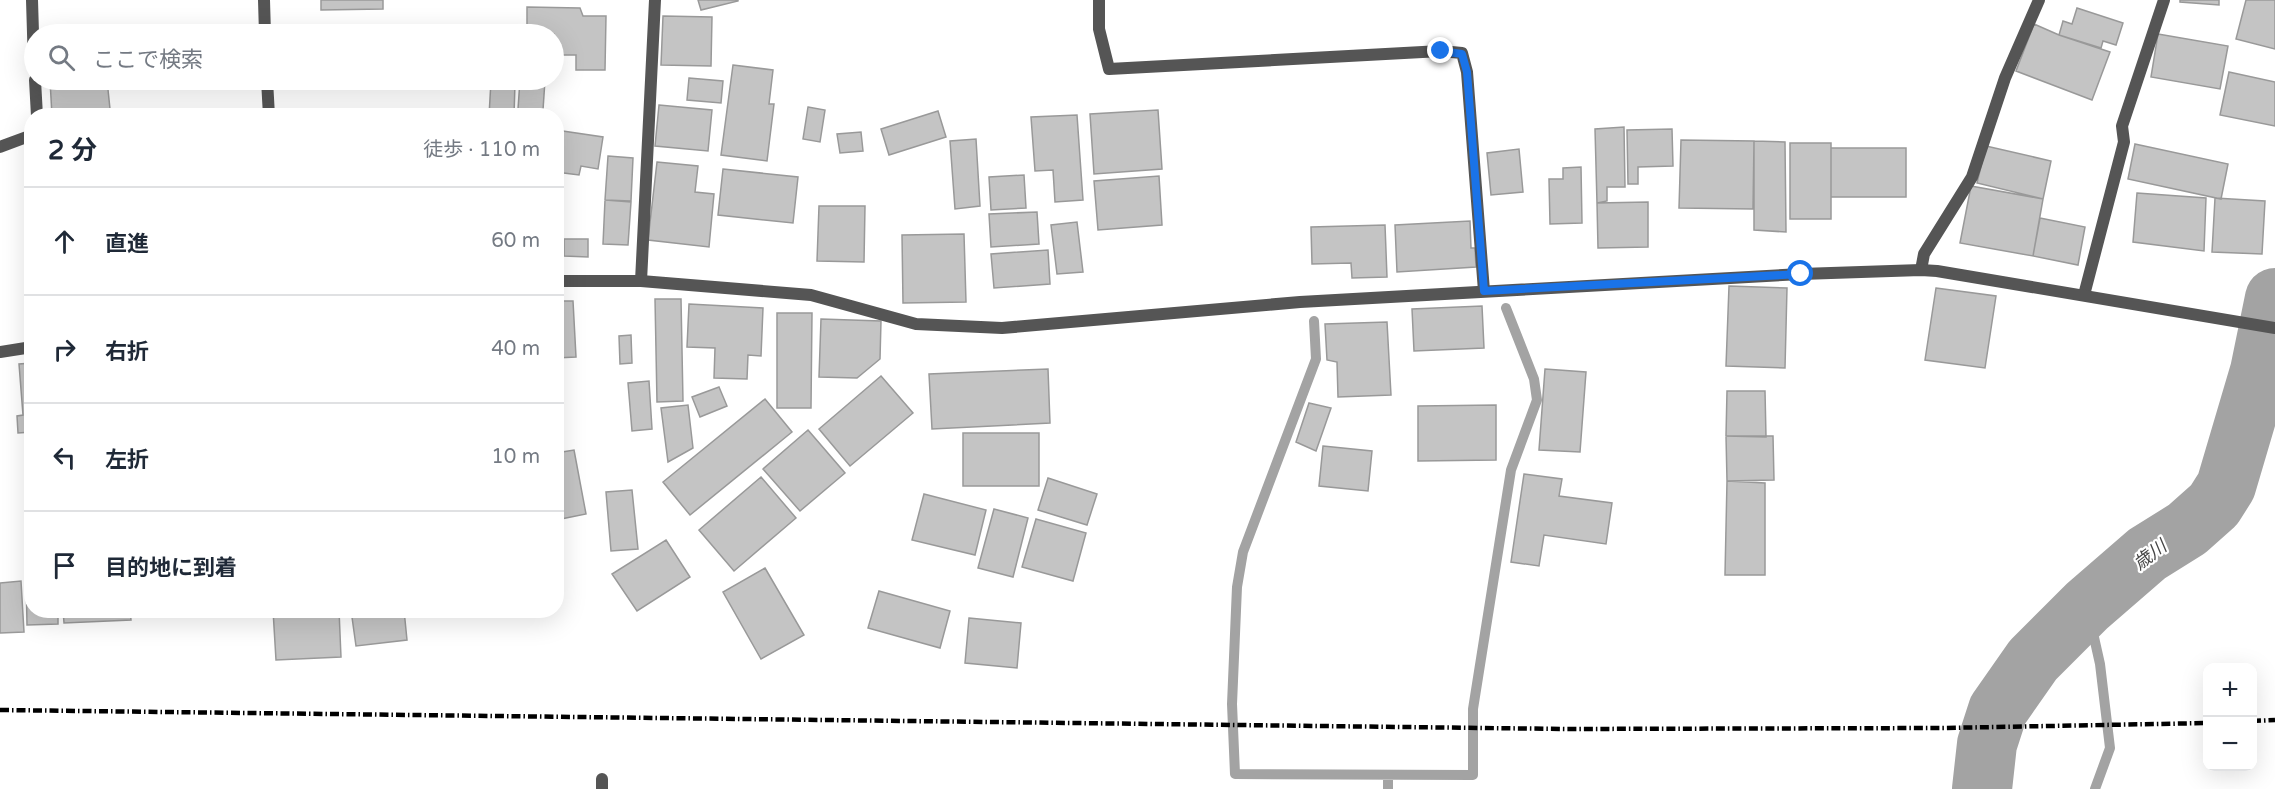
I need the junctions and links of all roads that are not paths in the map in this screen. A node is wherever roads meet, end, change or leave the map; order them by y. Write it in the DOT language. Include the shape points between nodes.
graph roads {
  1 [pos="32,0"];
  2 [pos="264,0"];
  3 [pos="655,0"];
  4 [pos="1099,0"];
  5 [pos="2039,0"];
  6 [pos="2164,0"];
  7 [pos="33,24"];
  8 [pos="265,24"];
  9 [pos="35,90"];
  10 [pos="268,90"];
  11 [pos="36,108"];
  12 [pos="269,108"];
  13 [pos="24,138"];
  14 [pos="0,147"];
  15 [pos="1922,270"];
  16 [pos="564,281"];
  17 [pos="640,281"];
  18 [pos="1484,291"];
  19 [pos="2084,295"];
  20 [pos="2275,328"];
  21 [pos="24,348"];
  22 [pos="0,352"];
  1 -- 7 [label="street"];
  2 -- 8 [label="street"];
  3 -- 17 [label="street"];
  4 -- 18 [label="street" via="1099,29 1109,69 1441,51 1462,54 1467,72"];
  5 -- 15 [label="street" via="2005,78 1972,177 1924,254"];
  6 -- 19 [label="street" via="2122,126 2124,142"];
  9 -- 11 [label="street"];
  10 -- 12 [label="street"];
  13 -- 14 [label="street"];
  15 -- 18 [label="street"];
  15 -- 19 [label="street"];
  16 -- 17 [label="street"];
  17 -- 18 [label="street" via="811,295 916,324 1002,328 1300,302"];
  19 -- 20 [label="street"];
  21 -- 22 [label="street"];
}
